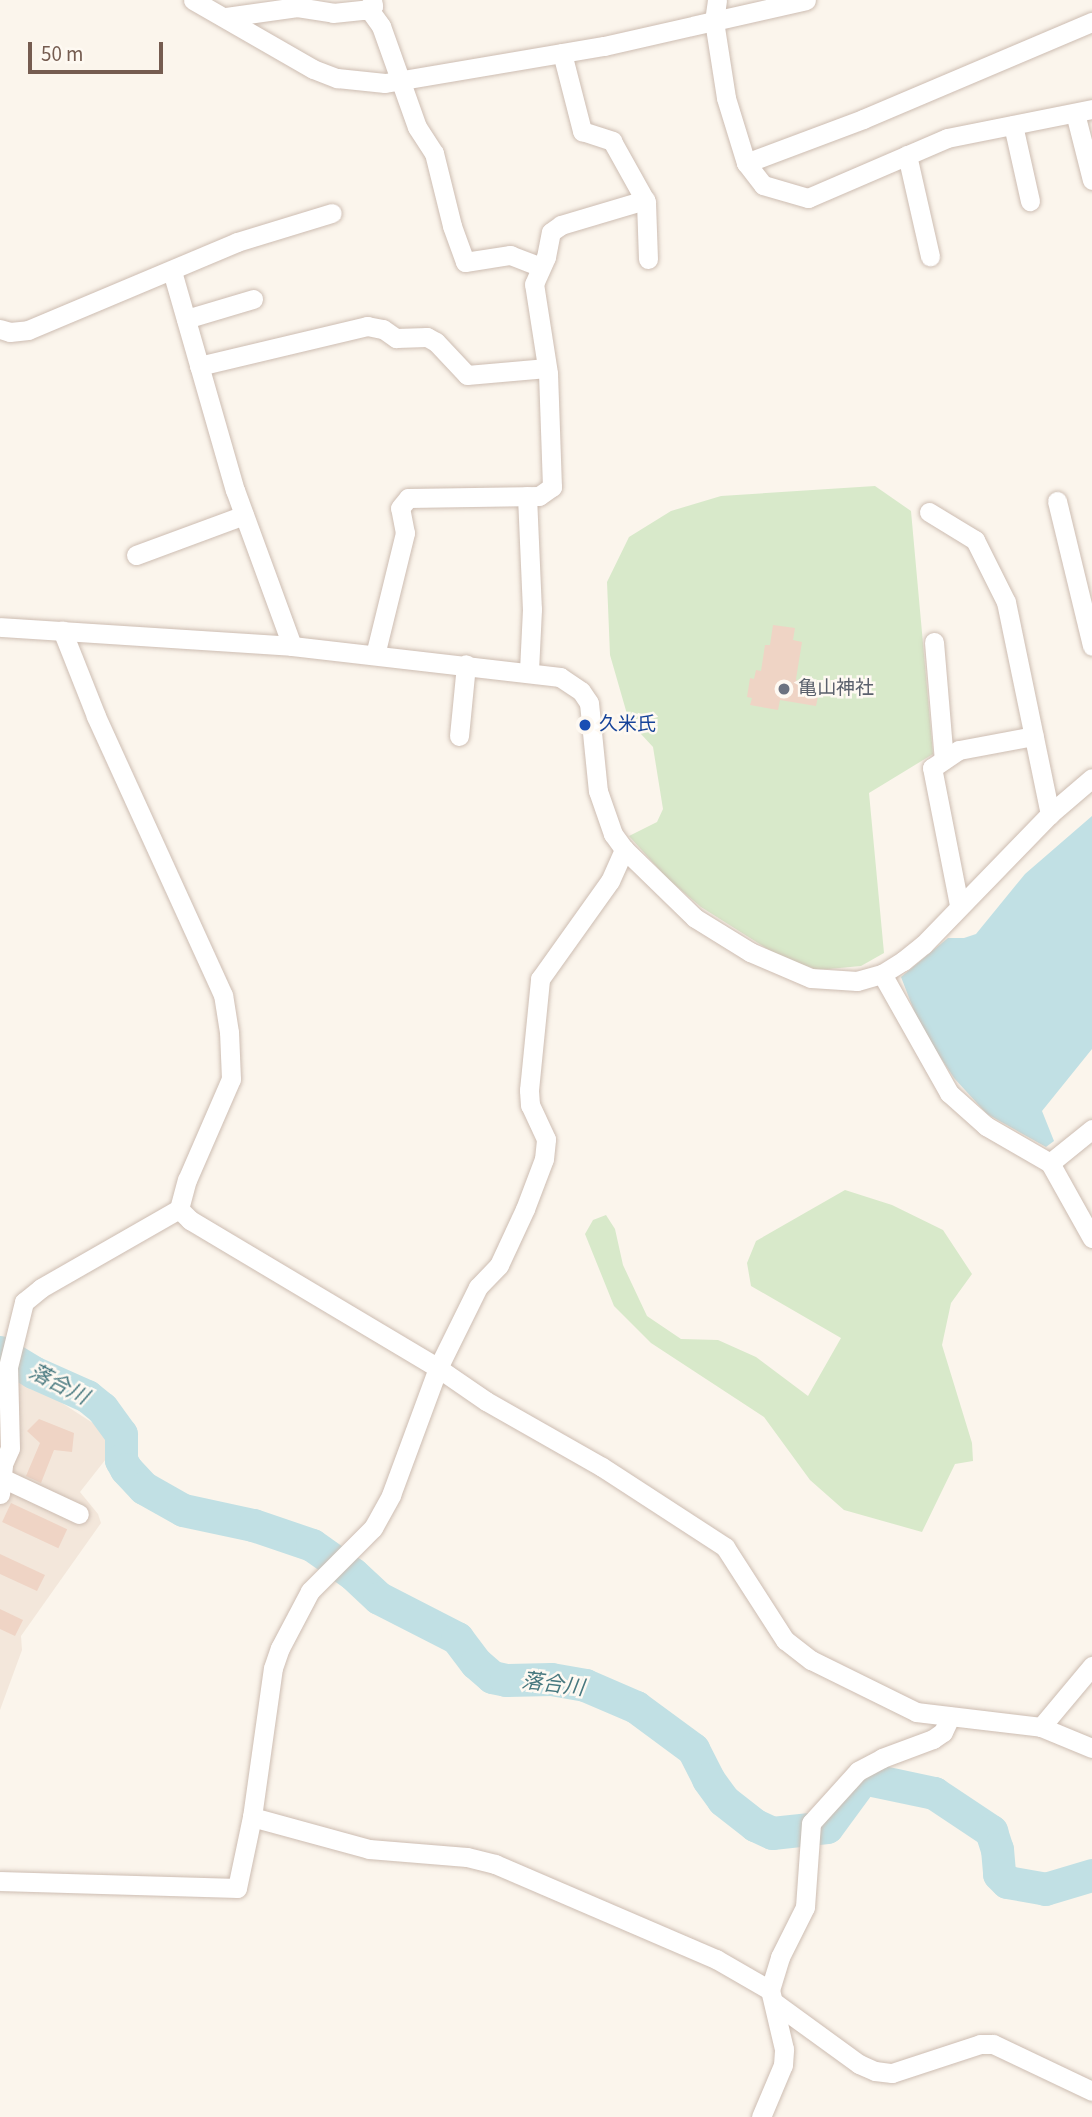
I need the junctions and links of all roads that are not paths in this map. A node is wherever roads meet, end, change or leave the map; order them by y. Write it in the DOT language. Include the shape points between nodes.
graph roads {
  1 [pos="193,0"];
  2 [pos="717,0"];
  3 [pos="806,0"];
  4 [pos="370,4"];
  5 [pos="226,17"];
  6 [pos="713,21"];
  7 [pos="1092,22"];
  8 [pos="562,53"];
  9 [pos="401,80"];
  10 [pos="1084,111"];
  11 [pos="1013,125"];
  12 [pos="907,155"];
  13 [pos="746,163"];
  14 [pos="1092,180"];
  15 [pos="645,200"];
  16 [pos="1030,201"];
  17 [pos="332,213"];
  18 [pos="930,256"];
  19 [pos="648,259"];
  20 [pos="541,267"];
  21 [pos="172,271"];
  22 [pos="253,299"];
  23 [pos="186,319"];
  24 [pos="0,329"];
  25 [pos="200,366"];
  26 [pos="547,368"];
  27 [pos="527,496"];
  28 [pos="1057,502"];
  29 [pos="929,512"];
  30 [pos="244,515"];
  31 [pos="136,555"];
  32 [pos="0,626"];
  33 [pos="62,630"];
  34 [pos="934,642"];
  35 [pos="292,646"];
  36 [pos="1092,646"];
  37 [pos="375,655"];
  38 [pos="466,664"];
  39 [pos="529,671"];
  40 [pos="459,736"];
  41 [pos="1034,736"];
  42 [pos="944,760"];
  43 [pos="1092,778"];
  44 [pos="1050,814"];
  45 [pos="624,849"];
  46 [pos="959,905"];
  47 [pos="882,974"];
  48 [pos="1092,1129"];
  49 [pos="1050,1163"];
  50 [pos="179,1209"];
  51 [pos="1092,1238"];
  52 [pos="438,1368"];
  53 [pos="1,1484"];
  54 [pos="79,1514"];
  55 [pos="1092,1666"];
  56 [pos="950,1717"];
  57 [pos="1041,1727"];
  58 [pos="1092,1748"];
  59 [pos="252,1817"];
  60 [pos="0,1881"];
  61 [pos="772,1997"];
  62 [pos="1092,2091"];
  63 [pos="761,2117"];
  1 -- 5 [label="street"];
  2 -- 6 [label="street"];
  3 -- 6 [label="street"];
  4 -- 5 [label="street" via="333,13 296,8"];
  4 -- 9 [label="street"];
  5 -- 9 [label="street" via="313,69 337,78 365,83"];
  6 -- 8 [label="street"];
  6 -- 13 [label="street" via="726,98"];
  7 -- 13 [label="street"];
  8 -- 9 [label="street"];
  8 -- 15 [label="street" via="582,131 612,141"];
  9 -- 20 [label="street" via="417,127 433,153 465,262 510,255"];
  10 -- 11 [label="street"];
  10 -- 14 [label="street"];
  11 -- 12 [label="street" via="947,138"];
  11 -- 16 [label="street"];
  12 -- 13 [label="street" via="808,198 763,185"];
  12 -- 18 [label="street"];
  15 -- 19 [label="street"];
  15 -- 20 [label="street" via="561,225 551,232"];
  17 -- 21 [label="street" via="237,242"];
  20 -- 26 [label="street" via="534,284"];
  21 -- 23 [label="street"];
  21 -- 24 [label="street" via="28,330"];
  22 -- 23 [label="street"];
  23 -- 25 [label="street"];
  25 -- 26 [label="street" via="368,326 396,338 427,337 467,375"];
  25 -- 30 [label="street"];
  26 -- 27 [label="street" via="554,478 545,493"];
  27 -- 37 [label="street" via="408,498 400,508 405,533"];
  27 -- 39 [label="street" via="532,608"];
  28 -- 36 [label="street"];
  29 -- 41 [label="street" via="975,540 1006,602"];
  30 -- 31 [label="street"];
  30 -- 35 [label="street"];
  32 -- 33 [label="street"];
  33 -- 35 [label="street"];
  33 -- 50 [label="street" via="96,716 223,995 231,1079"];
  34 -- 42 [label="street"];
  35 -- 37 [label="street"];
  37 -- 38 [label="street"];
  38 -- 39 [label="street"];
  38 -- 40 [label="street"];
  39 -- 45 [label="street" via="560,677 589,703 598,791 613,834"];
  41 -- 42 [label="street" via="959,750"];
  41 -- 44 [label="street"];
  42 -- 46 [label="street" via="932,768"];
  43 -- 44 [label="street"];
  44 -- 46 [label="street"];
  45 -- 47 [label="street" via="695,918 785,970 838,982"];
  45 -- 52 [label="street" via="610,881 540,979 529,1090 530,1105 546,1139 544,1158 499,1265 478,1287"];
  46 -- 47 [label="street" via="923,945"];
  47 -- 49 [label="street" via="949,1093 986,1126"];
  48 -- 49 [label="street"];
  49 -- 51 [label="street"];
  50 -- 52 [label="street"];
  50 -- 53 [label="street" via="24,1302 6,1388 11,1430"];
  52 -- 56 [label="street" via="725,1547 785,1640 811,1660 916,1712"];
  52 -- 59 [label="street" via="391,1495 373,1528 310,1591 279,1648"];
  53 -- 54 [label="street"];
  55 -- 57 [label="street"];
  56 -- 57 [label="street"];
  56 -- 61 [label="street" via="943,1732 933,1739 858,1771 810,1829 808,1890 780,1957"];
  57 -- 58 [label="street"];
  59 -- 60 [label="street" via="237,1888"];
  59 -- 61 [label="street" via="369,1849 467,1857 495,1864 716,1959"];
  61 -- 62 [label="street" via="859,2064 875,2071 892,2073 980,2044 993,2044"];
  61 -- 63 [label="street" via="783,2064"];
}
